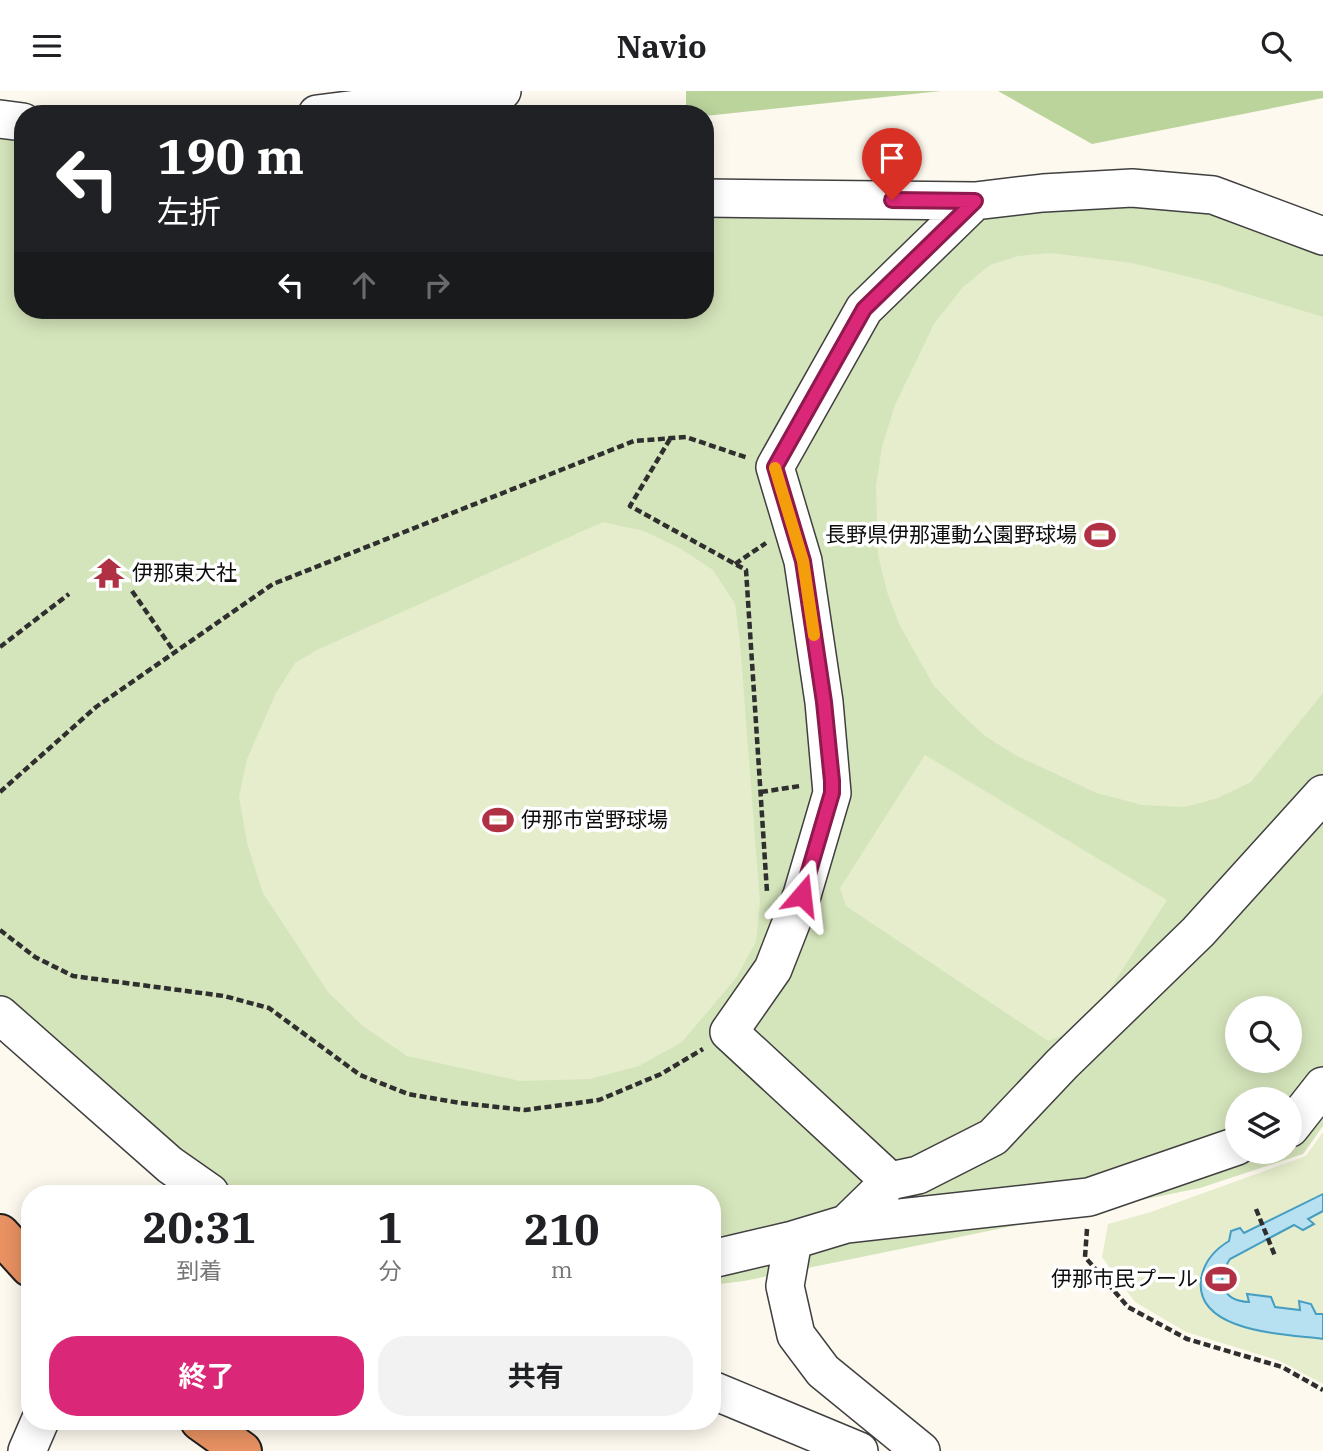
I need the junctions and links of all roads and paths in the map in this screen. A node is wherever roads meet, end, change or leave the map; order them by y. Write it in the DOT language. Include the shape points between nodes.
graph roads {
  1 [pos="502,91"];
  2 [pos="389,105"];
  3 [pos="714,198"];
  4 [pos="975,201"];
  5 [pos="1323,236"];
  6 [pos="670,439"];
  7 [pos="775,467"];
  8 [pos="132,591"];
  9 [pos="69,594"];
  10 [pos="0,647"];
  11 [pos="175,653"];
  12 [pos="832,781"];
  13 [pos="0,792"];
  14 [pos="761,792"];
  15 [pos="1323,794"];
  16 [pos="768,897"];
  17 [pos="0,930"];
  18 [pos="0,1015"];
  19 [pos="729,1032"];
  20 [pos="1323,1086"];
  21 [pos="1302,1113"];
  22 [pos="1225,1150"];
  23 [pos="890,1181"];
  24 [pos="199,1185"];
  25 [pos="1089,1197"];
  26 [pos="1256,1209"];
  27 [pos="846,1224"];
  28 [pos="0,1234"];
  29 [pos="793,1240"];
  30 [pos="1275,1256"];
  31 [pos="21,1257"];
  32 [pos="721,1257"];
  33 [pos="1323,1390"];
  34 [pos="721,1393"];
  35 [pos="36,1430"];
  36 [pos="213,1430"];
  37 [pos="27,1451"];
  38 [pos="242,1451"];
  39 [pos="859,1451"];
  40 [pos="921,1451"];
  1 -- 2 [label="street"];
  3 -- 4 [label="street"];
  4 -- 5 [label="street" via="1132,188 1213,195"];
  4 -- 7 [label="street" via="864,309"];
  6 -- 7 [label="path" via="686,437"];
  6 -- 11 [label="path" via="634,441 273,584"];
  6 -- 14 [label="path" via="630,506 746,570"];
  7 -- 12 [label="street" via="803,561"];
  8 -- 11 [label="path"];
  9 -- 10 [label="path"];
  11 -- 13 [label="path" via="96,707"];
  12 -- 14 [label="path"];
  12 -- 19 [label="street" via="802,895 772,969"];
  14 -- 16 [label="path"];
  15 -- 23 [label="street" via="1198,932 993,1137 918,1175"];
  17 -- 19 [label="path" via="35,957 73,976 223,996 269,1008 360,1075 408,1094 460,1103 525,1110 599,1100 661,1074"];
  18 -- 24 [label="street"];
  19 -- 23 [label="street"];
  20 -- 21 [label="street"];
  22 -- 25 [label="street"];
  23 -- 27 [label="street"];
  25 -- 27 [label="street"];
  25 -- 33 [label="path" via="1085,1257 1128,1307 1186,1339 1282,1367"];
  26 -- 30 [label="path"];
  27 -- 29 [label="street"];
  28 -- 31 [label="highway"];
  29 -- 32 [label="street"];
  29 -- 40 [label="street" via="785,1286 796,1335 823,1371"];
  34 -- 39 [label="street"];
  35 -- 37 [label="street"];
  36 -- 38 [label="highway"];
}
